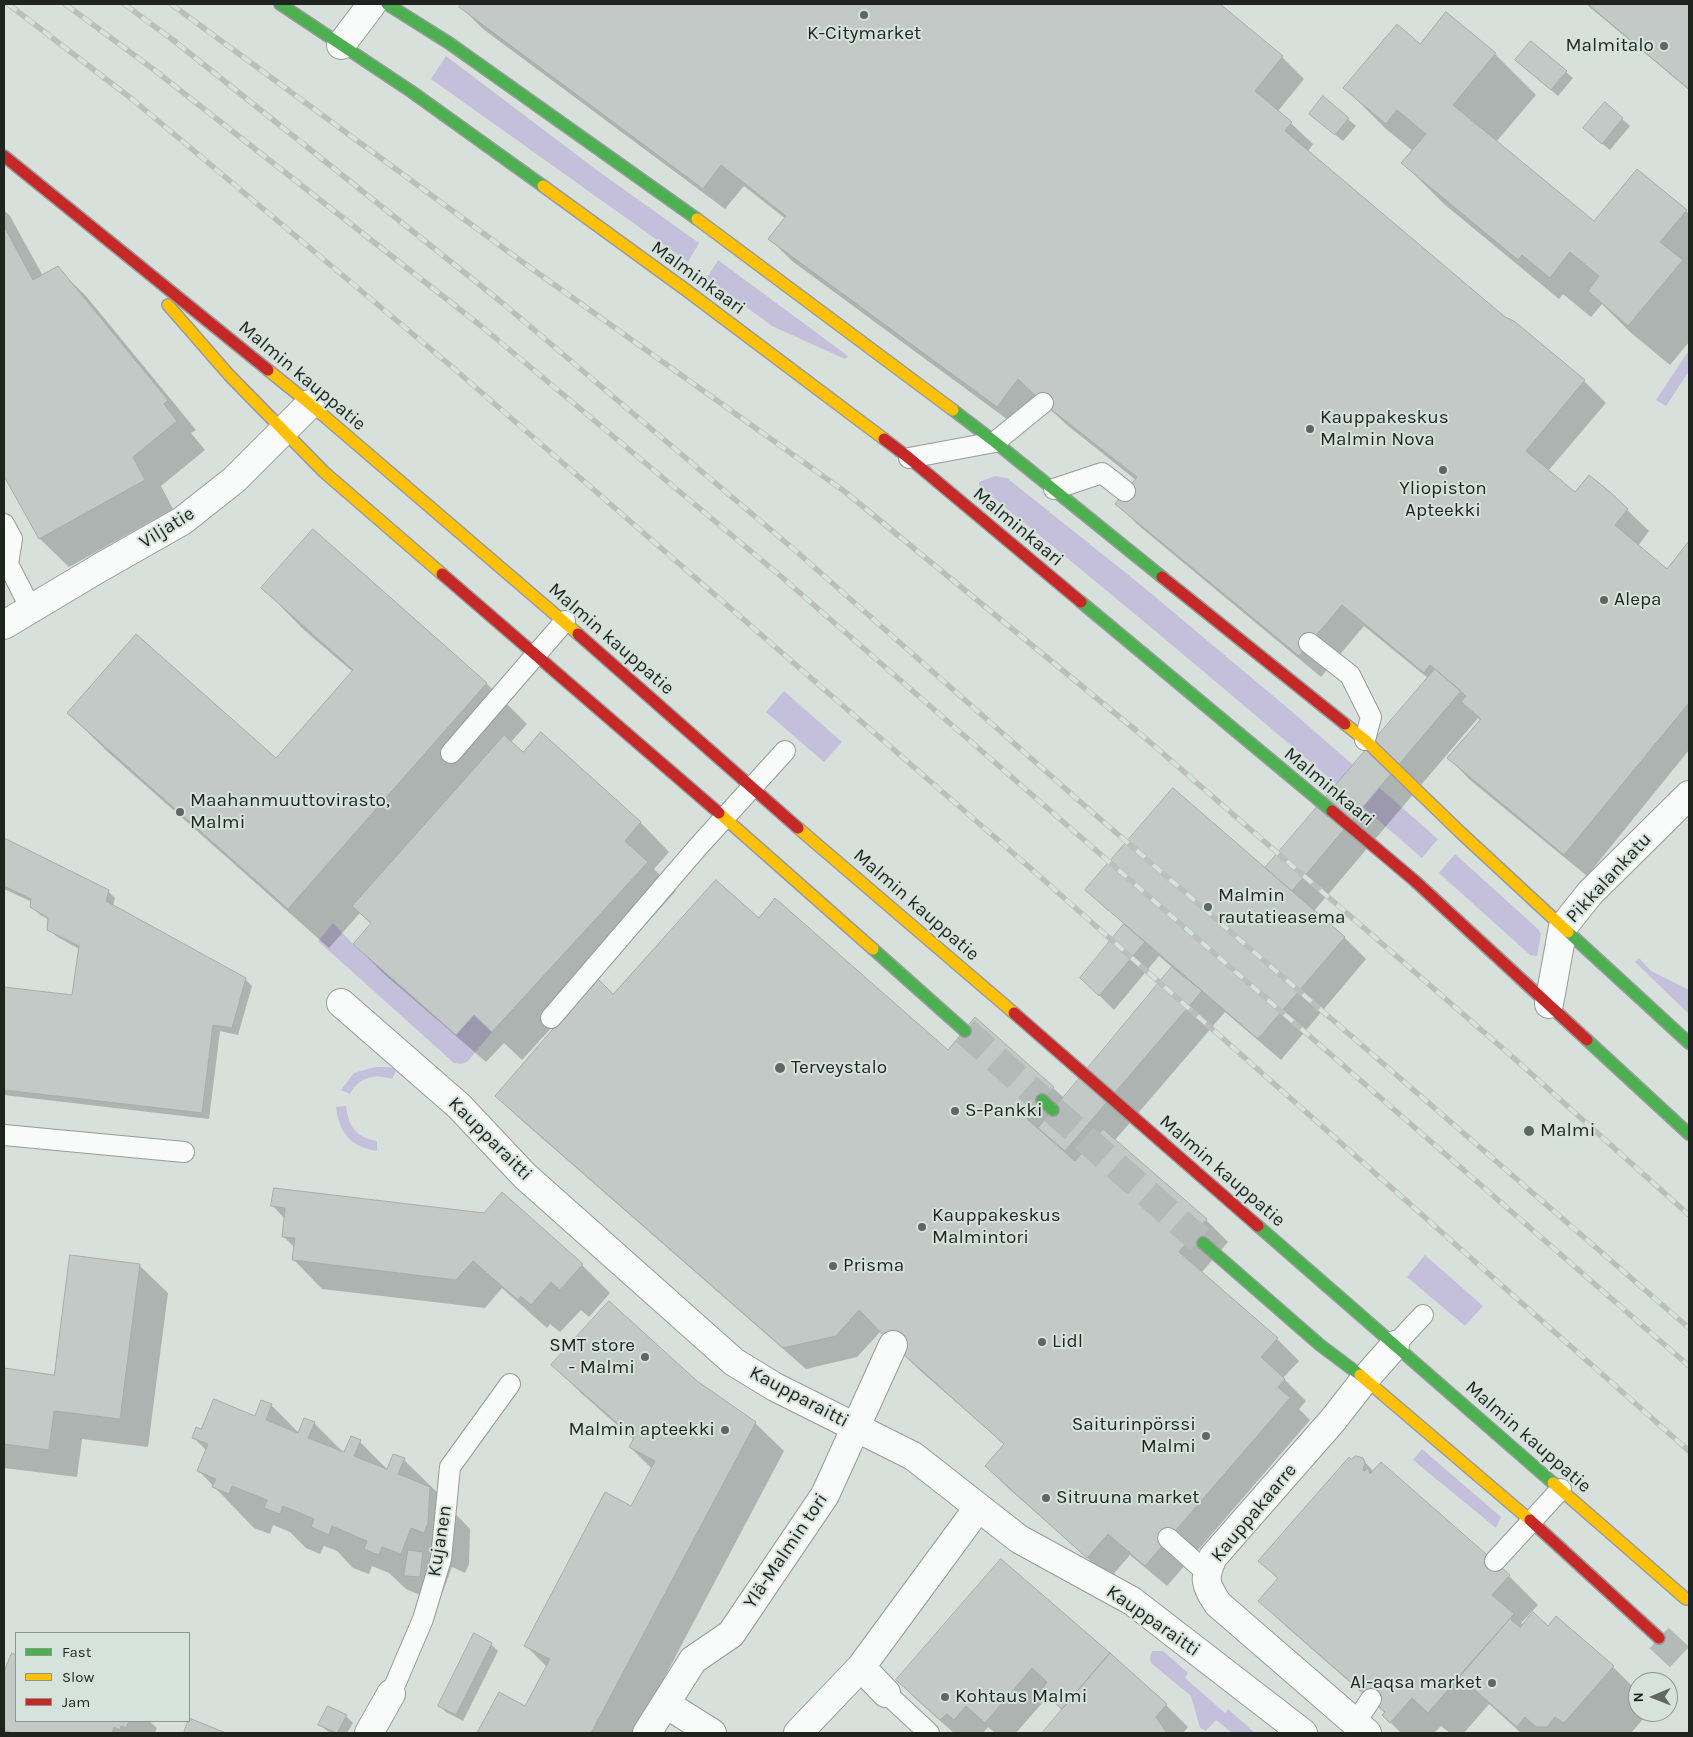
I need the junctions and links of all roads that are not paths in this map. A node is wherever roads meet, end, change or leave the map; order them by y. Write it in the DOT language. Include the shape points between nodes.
graph roads {
  1 [pos="280,4"];
  2 [pos="372,4"];
  3 [pos="387,4"];
  4 [pos="340,45"];
  5 [pos="4,156"];
  6 [pos="116,246"];
  7 [pos="1043,403"];
  8 [pos="310,404"];
  9 [pos="283,431"];
  10 [pos="995,442"];
  11 [pos="909,458"];
  12 [pos="1054,489"];
  13 [pos="1125,491"];
  14 [pos="4,524"];
  15 [pos="6,563"];
  16 [pos="31,609"];
  17 [pos="565,621"];
  18 [pos="4,625"];
  19 [pos="1309,644"];
  20 [pos="536,655"];
  21 [pos="1365,740"];
  22 [pos="785,751"];
  23 [pos="452,752"];
  24 [pos="752,788"];
  25 [pos="1689,795"];
  26 [pos="725,818"];
  27 [pos="1563,927"];
  28 [pos="341,1003"];
  29 [pos="1549,1004"];
  30 [pos="550,1018"];
  31 [pos="965,1031"];
  32 [pos="1689,1044"];
  33 [pos="1042,1100"];
  34 [pos="1053,1110"];
  35 [pos="4,1134"];
  36 [pos="1689,1134"];
  37 [pos="184,1152"];
  38 [pos="1204,1243"];
  39 [pos="1423,1315"];
  40 [pos="893,1345"];
  41 [pos="1395,1345"];
  42 [pos="1365,1379"];
  43 [pos="510,1384"];
  44 [pos="856,1427"];
  45 [pos="1561,1488"];
  46 [pos="978,1508"];
  47 [pos="1531,1521"];
  48 [pos="1168,1538"];
  49 [pos="1495,1561"];
  50 [pos="1206,1572"];
  51 [pos="1686,1599"];
  52 [pos="1658,1638"];
  53 [pos="861,1666"];
  54 [pos="886,1693"];
  55 [pos="391,1694"];
  56 [pos="1371,1699"];
  57 [pos="666,1704"];
  58 [pos="1361,1728"];
  59 [pos="369,1733"];
  60 [pos="647,1733"];
  61 [pos="712,1733"];
  62 [pos="798,1733"];
  63 [pos="929,1733"];
  64 [pos="1302,1733"];
  1 -- 4 [label="main road, Malminkaari"];
  2 -- 4 [label="street"];
  3 -- 10 [label="main road" via="449,43 721,236"];
  4 -- 11 [label="main road, Malminkaari" via="412,92 686,290"];
  5 -- 6 [label="main road, Malmin kauppatie"];
  6 -- 8 [label="main road, Malmin kauppatie"];
  6 -- 9 [label="main road, Malmin kauppatie" via="229,375"];
  7 -- 10 [label="lane"];
  8 -- 9 [label="street, Viljatie"];
  8 -- 17 [label="main road, Malmin kauppatie"];
  9 -- 16 [label="street, Viljatie" via="234,480 182,521"];
  9 -- 20 [label="main road, Malmin kauppatie" via="324,472"];
  10 -- 11 [label="lane"];
  10 -- 12 [label="main road"];
  11 -- 29 [label="main road, Malminkaari" via="1414,881"];
  12 -- 13 [label="lane" via="1102,473"];
  12 -- 21 [label="main road"];
  14 -- 15 [label="lane" via="12,539"];
  15 -- 16 [label="lane"];
  16 -- 18 [label="street, Viljatie"];
  17 -- 20 [label="lane"];
  17 -- 24 [label="main road, Malmin kauppatie"];
  19 -- 21 [label="lane" via="1350,675 1371,717"];
  20 -- 23 [label="lane"];
  20 -- 26 [label="main road, Malmin kauppatie"];
  21 -- 27 [label="main road"];
  22 -- 24 [label="lane"];
  24 -- 26 [label="lane"];
  24 -- 41 [label="main road, Malmin kauppatie"];
  25 -- 27 [label="street, Pikkalankatu" via="1590,893"];
  26 -- 30 [label="lane"];
  26 -- 31 [label="main road, Malmin kauppatie"];
  27 -- 29 [label="street, Pikkalankatu"];
  27 -- 32 [label="main road"];
  28 -- 44 [label="street, Kaupparaitti" via="459,1106 525,1176 734,1362 775,1387"];
  29 -- 36 [label="main road, Malminkaari"];
  33 -- 34 [label="main road"];
  35 -- 37 [label="lane"];
  38 -- 42 [label="main road" via="1320,1345"];
  39 -- 41 [label="lane"];
  40 -- 44 [label="street, Ylä-Malmin tori"];
  41 -- 42 [label="street, Kauppakaarre"];
  41 -- 45 [label="main road, Malmin kauppatie"];
  42 -- 47 [label="main road"];
  42 -- 50 [label="street, Kauppakaarre" via="1213,1557"];
  43 -- 55 [label="lane, Kujanen" via="450,1467 441,1559 423,1618"];
  44 -- 46 [label="street, Kaupparaitti" via="913,1456"];
  44 -- 57 [label="street, Ylä-Malmin tori" via="825,1495 736,1626 730,1634 693,1660"];
  45 -- 47 [label="lane"];
  45 -- 51 [label="main road, Malmin kauppatie"];
  46 -- 53 [label="street"];
  46 -- 64 [label="street, Kaupparaitti" via="1019,1538 1132,1601"];
  47 -- 49 [label="lane"];
  47 -- 52 [label="main road"];
  48 -- 50 [label="lane"];
  50 -- 58 [label="street, Kauppakaarre" via="1208,1588 1218,1604"];
  53 -- 54 [label="street"];
  53 -- 62 [label="street"];
  54 -- 63 [label="lane"];
  55 -- 59 [label="street, Kujanen"];
  56 -- 58 [label="lane"];
  57 -- 60 [label="street, Ylä-Malmin tori"];
  57 -- 61 [label="street"];
}
